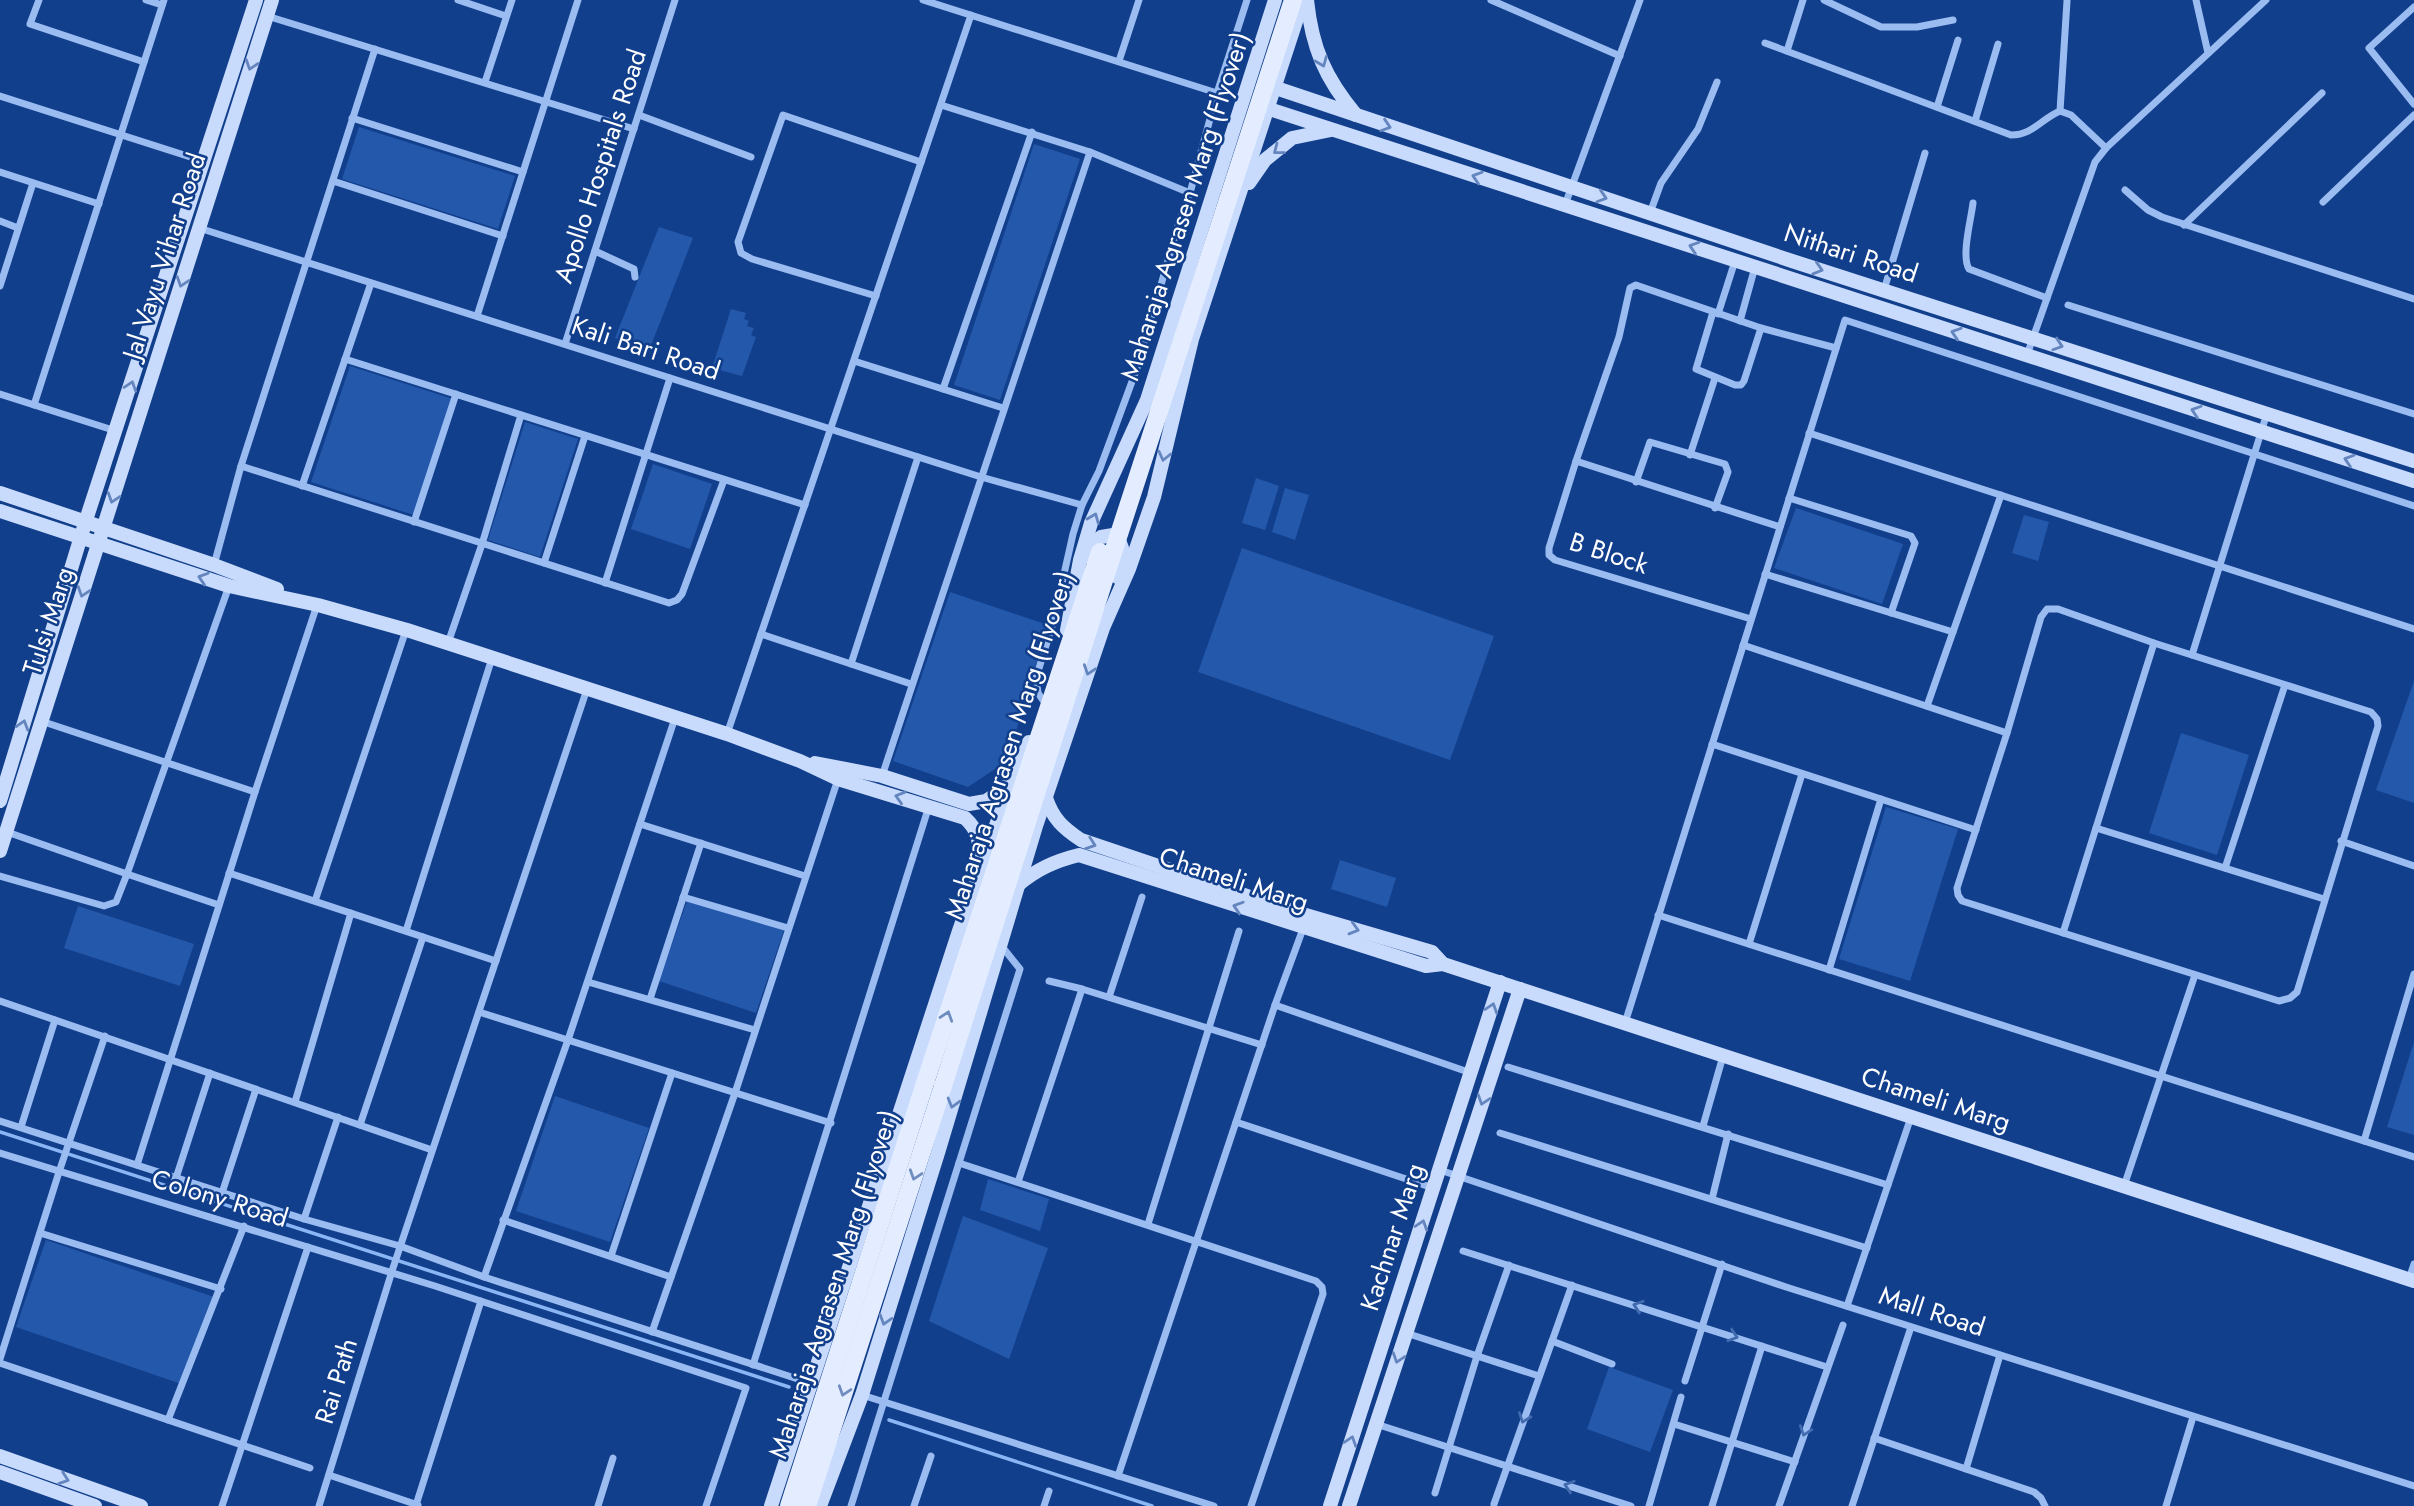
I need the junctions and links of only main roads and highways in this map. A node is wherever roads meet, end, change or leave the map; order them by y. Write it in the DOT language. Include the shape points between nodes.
graph roads {
  1 [pos="1278,0"];
  2 [pos="1293,0"];
  3 [pos="807,1476"];
  4 [pos="789,1506"];
  5 [pos="807,1506"];
  3 -- 1 [label="main road, Maharaja Agrasen Marg (Flyover), one-way, bridge"];
  2 -- 3 [label="main road, Maharaja Agrasen Marg (Flyover), one-way, bridge"];
  3 -- 4 [label="main road, Maharaja Agrasen Marg (Flyover)"];
  3 -- 5 [label="main road, Maharaja Agrasen Marg (Flyover)"];
}
